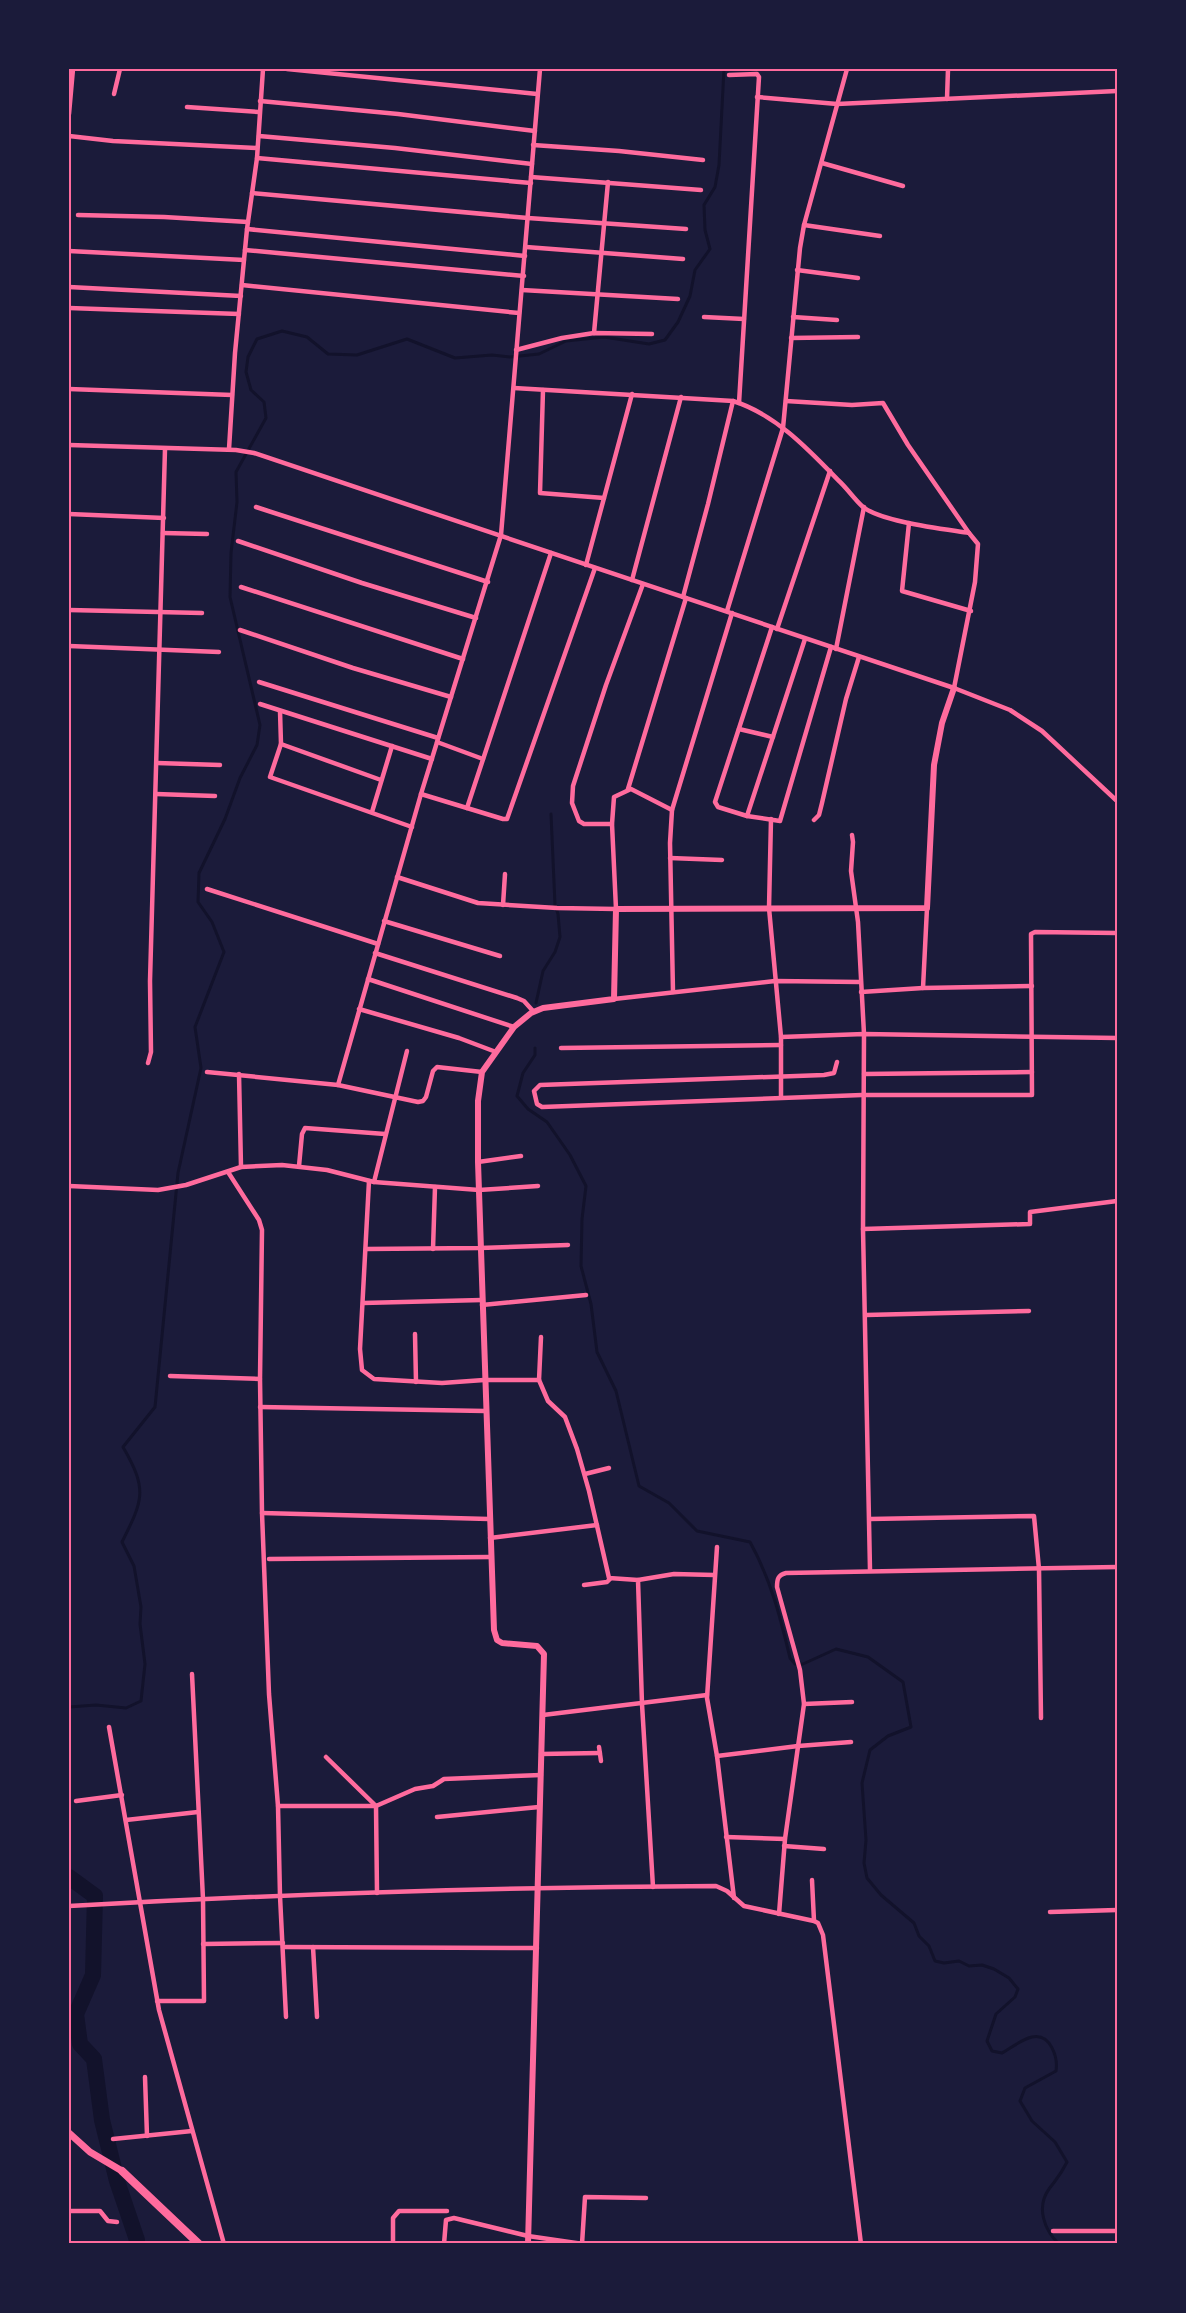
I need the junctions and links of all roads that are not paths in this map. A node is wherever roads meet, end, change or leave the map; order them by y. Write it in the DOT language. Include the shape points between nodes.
graph roads {
  1 [pos="73,69"];
  2 [pos="120,69"];
  3 [pos="263,69"];
  4 [pos="287,69"];
  5 [pos="540,69"];
  6 [pos="847,69"];
  7 [pos="948,69"];
  8 [pos="729,75"];
  9 [pos="1117,91"];
  10 [pos="537,93"];
  11 [pos="114,94"];
  12 [pos="757,97"];
  13 [pos="947,99"];
  14 [pos="260,101"];
  15 [pos="837,104"];
  16 [pos="187,107"];
  17 [pos="259,112"];
  18 [pos="69,114"];
  19 [pos="535,131"];
  20 [pos="69,136"];
  21 [pos="259,136"];
  22 [pos="533,145"];
  23 [pos="257,148"];
  24 [pos="257,158"];
  25 [pos="703,160"];
  26 [pos="532,164"];
  27 [pos="822,164"];
  28 [pos="531,180"];
  29 [pos="608,182"];
  30 [pos="903,186"];
  31 [pos="701,190"];
  32 [pos="252,193"];
  33 [pos="78,215"];
  34 [pos="528,218"];
  35 [pos="248,222"];
  36 [pos="604,223"];
  37 [pos="804,225"];
  38 [pos="247,229"];
  39 [pos="686,229"];
  40 [pos="880,236"];
  41 [pos="526,247"];
  42 [pos="245,250"];
  43 [pos="69,251"];
  44 [pos="601,252"];
  45 [pos="525,256"];
  46 [pos="682,259"];
  47 [pos="244,260"];
  48 [pos="797,270"];
  49 [pos="524,276"];
  50 [pos="858,278"];
  51 [pos="242,285"];
  52 [pos="69,287"];
  53 [pos="522,290"];
  54 [pos="597,293"];
  55 [pos="241,296"];
  56 [pos="678,299"];
  57 [pos="69,308"];
  58 [pos="519,313"];
  59 [pos="239,314"];
  60 [pos="704,317"];
  61 [pos="793,317"];
  62 [pos="744,319"];
  63 [pos="837,320"];
  64 [pos="594,333"];
  65 [pos="652,334"];
  66 [pos="858,337"];
  67 [pos="791,338"];
  68 [pos="516,351"];
  69 [pos="514,388"];
  70 [pos="69,389"];
  71 [pos="543,390"];
  72 [pos="632,394"];
  73 [pos="232,395"];
  74 [pos="681,397"];
  75 [pos="733,401"];
  76 [pos="786,401"];
  77 [pos="739,403"];
  78 [pos="783,428"];
  79 [pos="69,445"];
  80 [pos="165,448"];
  81 [pos="229,449"];
  82 [pos="830,471"];
  83 [pos="604,498"];
  84 [pos="256,507"];
  85 [pos="864,507"];
  86 [pos="69,514"];
  87 [pos="164,518"];
  88 [pos="909,523"];
  89 [pos="163,533"];
  90 [pos="969,533"];
  91 [pos="207,534"];
  92 [pos="501,535"];
  93 [pos="238,541"];
  94 [pos="551,553"];
  95 [pos="586,565"];
  96 [pos="595,568"];
  97 [pos="632,580"];
  98 [pos="488,582"];
  99 [pos="644,584"];
  100 [pos="241,588"];
  101 [pos="684,597"];
  102 [pos="69,610"];
  103 [pos="971,611"];
  104 [pos="159,612"];
  105 [pos="730,612"];
  106 [pos="202,613"];
  107 [pos="476,618"];
  108 [pos="775,628"];
  109 [pos="240,630"];
  110 [pos="805,639"];
  111 [pos="69,646"];
  112 [pos="833,648"];
  113 [pos="159,650"];
  114 [pos="219,652"];
  115 [pos="859,657"];
  116 [pos="464,659"];
  117 [pos="259,682"];
  118 [pos="954,688"];
  119 [pos="452,697"];
  120 [pos="260,704"];
  121 [pos="280,711"];
  122 [pos="739,729"];
  123 [pos="773,737"];
  124 [pos="438,740"];
  125 [pos="281,744"];
  126 [pos="392,746"];
  127 [pos="432,759"];
  128 [pos="483,759"];
  129 [pos="157,763"];
  130 [pos="220,765"];
  131 [pos="381,780"];
  132 [pos="628,789"];
  133 [pos="156,794"];
  134 [pos="421,794"];
  135 [pos="216,796"];
  136 [pos="1117,801"];
  137 [pos="467,808"];
  138 [pos="672,810"];
  139 [pos="372,812"];
  140 [pos="747,816"];
  141 [pos="771,819"];
  142 [pos="814,820"];
  143 [pos="612,824"];
  144 [pos="412,827"];
  145 [pos="852,835"];
  146 [pos="670,858"];
  147 [pos="722,860"];
  148 [pos="505,874"];
  149 [pos="397,877"];
  150 [pos="207,889"];
  151 [pos="503,905"];
  152 [pos="770,908"];
  153 [pos="856,908"];
  154 [pos="927,908"];
  155 [pos="616,909"];
  156 [pos="671,909"];
  157 [pos="384,921"];
  158 [pos="1117,933"];
  159 [pos="378,944"];
  160 [pos="375,952"];
  161 [pos="500,956"];
  162 [pos="368,979"];
  163 [pos="775,981"];
  164 [pos="859,982"];
  165 [pos="1032,986"];
  166 [pos="923,988"];
  167 [pos="673,992"];
  168 [pos="861,992"];
  169 [pos="614,999"];
  170 [pos="359,1009"];
  171 [pos="533,1011"];
  172 [pos="514,1027"];
  173 [pos="864,1034"];
  174 [pos="1031,1036"];
  175 [pos="781,1037"];
  176 [pos="1117,1038"];
  177 [pos="781,1045"];
  178 [pos="561,1048"];
  179 [pos="407,1051"];
  180 [pos="496,1052"];
  181 [pos="837,1062"];
  182 [pos="148,1063"];
  183 [pos="207,1072"];
  184 [pos="482,1072"];
  185 [pos="1032,1072"];
  186 [pos="238,1074"];
  187 [pos="864,1074"];
  188 [pos="780,1076"];
  189 [pos="338,1085"];
  190 [pos="394,1095"];
  191 [pos="862,1095"];
  192 [pos="781,1097"];
  193 [pos="385,1134"];
  194 [pos="521,1156"];
  195 [pos="478,1162"];
  196 [pos="300,1166"];
  197 [pos="241,1167"];
  198 [pos="228,1172"];
  199 [pos="371,1182"];
  200 [pos="69,1186"];
  201 [pos="538,1186"];
  202 [pos="435,1187"];
  203 [pos="479,1190"];
  204 [pos="1117,1201"];
  205 [pos="863,1229"];
  206 [pos="568,1245"];
  207 [pos="480,1248"];
  208 [pos="366,1249"];
  209 [pos="433,1249"];
  210 [pos="585,1295"];
  211 [pos="482,1302"];
  212 [pos="363,1303"];
  213 [pos="1029,1311"];
  214 [pos="866,1314"];
  215 [pos="415,1334"];
  216 [pos="541,1337"];
  217 [pos="170,1376"];
  218 [pos="260,1379"];
  219 [pos="484,1380"];
  220 [pos="538,1380"];
  221 [pos="416,1382"];
  222 [pos="260,1407"];
  223 [pos="485,1411"];
  224 [pos="609,1468"];
  225 [pos="585,1474"];
  226 [pos="262,1513"];
  227 [pos="489,1519"];
  228 [pos="870,1519"];
  229 [pos="597,1525"];
  230 [pos="490,1538"];
  231 [pos="717,1547"];
  232 [pos="490,1557"];
  233 [pos="269,1559"];
  234 [pos="1117,1567"];
  235 [pos="1039,1569"];
  236 [pos="870,1570"];
  237 [pos="714,1575"];
  238 [pos="610,1579"];
  239 [pos="638,1580"];
  240 [pos="584,1585"];
  241 [pos="192,1674"];
  242 [pos="707,1695"];
  243 [pos="852,1702"];
  244 [pos="642,1704"];
  245 [pos="804,1704"];
  246 [pos="543,1715"];
  247 [pos="1041,1718"];
  248 [pos="109,1727"];
  249 [pos="851,1742"];
  250 [pos="798,1746"];
  251 [pos="541,1754"];
  252 [pos="717,1756"];
  253 [pos="326,1757"];
  254 [pos="601,1761"];
  255 [pos="541,1775"];
  256 [pos="122,1795"];
  257 [pos="76,1801"];
  258 [pos="278,1806"];
  259 [pos="376,1806"];
  260 [pos="539,1807"];
  261 [pos="198,1812"];
  262 [pos="437,1817"];
  263 [pos="126,1820"];
  264 [pos="726,1837"];
  265 [pos="785,1839"];
  266 [pos="784,1846"];
  267 [pos="824,1849"];
  268 [pos="813,1880"];
  269 [pos="653,1887"];
  270 [pos="537,1888"];
  271 [pos="377,1893"];
  272 [pos="280,1896"];
  273 [pos="734,1898"];
  274 [pos="203,1899"];
  275 [pos="140,1903"];
  276 [pos="69,1906"];
  277 [pos="1117,1910"];
  278 [pos="1050,1912"];
  279 [pos="779,1914"];
  280 [pos="814,1921"];
  281 [pos="203,1944"];
  282 [pos="283,1945"];
  283 [pos="313,1947"];
  284 [pos="537,1948"];
  285 [pos="157,2001"];
  286 [pos="286,2017"];
  287 [pos="317,2017"];
  288 [pos="145,2077"];
  289 [pos="192,2131"];
  290 [pos="69,2133"];
  291 [pos="147,2136"];
  292 [pos="113,2139"];
  293 [pos="122,2171"];
  294 [pos="646,2198"];
  295 [pos="69,2211"];
  296 [pos="447,2211"];
  297 [pos="117,2222"];
  298 [pos="1053,2231"];
  299 [pos="1117,2231"];
  300 [pos="528,2236"];
  301 [pos="199,2244"];
  302 [pos="224,2244"];
  303 [pos="393,2244"];
  304 [pos="444,2244"];
  305 [pos="528,2244"];
  306 [pos="582,2244"];
  307 [pos="861,2244"];
  1 -- 18 [label="street"];
  2 -- 11 [label="street"];
  3 -- 14 [label="street"];
  4 -- 10 [label="street"];
  5 -- 10 [label="street"];
  6 -- 15 [label="street"];
  7 -- 13 [label="street"];
  8 -- 12 [label="street" via="758,75"];
  9 -- 13 [label="street"];
  10 -- 19 [label="street"];
  12 -- 15 [label="street"];
  12 -- 62 [label="street"];
  13 -- 15 [label="street"];
  14 -- 17 [label="street"];
  14 -- 19 [label="street"];
  15 -- 27 [label="street"];
  16 -- 17 [label="street"];
  17 -- 21 [label="street"];
  19 -- 22 [label="street"];
  20 -- 23 [label="street"];
  21 -- 23 [label="street"];
  21 -- 26 [label="street"];
  22 -- 25 [label="street"];
  22 -- 26 [label="street"];
  23 -- 24 [label="street"];
  24 -- 28 [label="street"];
  24 -- 32 [label="street"];
  26 -- 28 [label="street"];
  27 -- 30 [label="street"];
  27 -- 37 [label="street"];
  28 -- 29 [label="street"];
  28 -- 34 [label="street"];
  29 -- 31 [label="street"];
  29 -- 36 [label="street"];
  32 -- 34 [label="street"];
  32 -- 35 [label="street"];
  33 -- 35 [label="street"];
  34 -- 36 [label="street"];
  34 -- 41 [label="street"];
  35 -- 38 [label="street"];
  36 -- 39 [label="street"];
  36 -- 44 [label="street"];
  37 -- 40 [label="street"];
  37 -- 48 [label="street"];
  38 -- 42 [label="street"];
  38 -- 45 [label="street"];
  41 -- 44 [label="street"];
  41 -- 45 [label="street"];
  42 -- 47 [label="street"];
  42 -- 49 [label="street"];
  43 -- 47 [label="street"];
  44 -- 46 [label="street"];
  44 -- 54 [label="street"];
  45 -- 49 [label="street"];
  47 -- 51 [label="street"];
  48 -- 50 [label="street"];
  48 -- 61 [label="street"];
  49 -- 53 [label="street"];
  51 -- 55 [label="street"];
  51 -- 58 [label="street"];
  52 -- 55 [label="street"];
  53 -- 54 [label="street"];
  53 -- 58 [label="street"];
  54 -- 56 [label="street"];
  54 -- 64 [label="street"];
  55 -- 59 [label="street"];
  57 -- 59 [label="street"];
  58 -- 68 [label="street"];
  59 -- 73 [label="street"];
  60 -- 62 [label="street"];
  61 -- 63 [label="street"];
  61 -- 67 [label="street"];
  62 -- 77 [label="street"];
  64 -- 65 [label="street"];
  64 -- 68 [label="street"];
  66 -- 67 [label="street"];
  67 -- 76 [label="street"];
  68 -- 69 [label="street"];
  69 -- 71 [label="street"];
  69 -- 92 [label="street"];
  70 -- 73 [label="street"];
  71 -- 72 [label="street"];
  71 -- 83 [label="street" via="540,493"];
  72 -- 74 [label="street"];
  72 -- 83 [label="street"];
  73 -- 81 [label="street"];
  74 -- 75 [label="street"];
  74 -- 97 [label="street"];
  75 -- 77 [label="street"];
  75 -- 101 [label="street"];
  76 -- 78 [label="street"];
  76 -- 90 [label="street" via="883,403"];
  77 -- 78 [label="street"];
  78 -- 82 [label="street"];
  78 -- 105 [label="street"];
  79 -- 80 [label="street"];
  80 -- 81 [label="street"];
  80 -- 87 [label="street"];
  81 -- 92 [label="street" via="246,451"];
  82 -- 85 [label="street"];
  82 -- 108 [label="street"];
  83 -- 95 [label="street"];
  84 -- 98 [label="street"];
  85 -- 88 [label="street"];
  85 -- 112 [label="street"];
  86 -- 87 [label="street"];
  87 -- 89 [label="street"];
  88 -- 90 [label="street"];
  88 -- 103 [label="street" via="902,591"];
  89 -- 91 [label="street"];
  89 -- 104 [label="street"];
  90 -- 103 [label="street" via="978,544"];
  92 -- 94 [label="street"];
  92 -- 98 [label="street"];
  93 -- 107 [label="street"];
  94 -- 95 [label="street"];
  94 -- 128 [label="street"];
  95 -- 96 [label="street"];
  96 -- 97 [label="street"];
  96 -- 137 [label="street" via="508,817 503,819"];
  97 -- 99 [label="street"];
  98 -- 107 [label="street"];
  99 -- 101 [label="street"];
  99 -- 143 [label="street" via="573,786 572,803 579,821"];
  100 -- 116 [label="street"];
  101 -- 105 [label="street"];
  101 -- 132 [label="street"];
  102 -- 104 [label="street"];
  103 -- 118 [label="street"];
  104 -- 106 [label="street"];
  104 -- 113 [label="street"];
  105 -- 108 [label="street"];
  105 -- 138 [label="street"];
  107 -- 116 [label="street"];
  108 -- 110 [label="street"];
  108 -- 122 [label="street"];
  109 -- 119 [label="street"];
  110 -- 112 [label="street"];
  110 -- 123 [label="street"];
  111 -- 113 [label="street"];
  112 -- 115 [label="street"];
  112 -- 141 [label="street" via="780,821"];
  113 -- 114 [label="street"];
  113 -- 129 [label="street"];
  115 -- 118 [label="street"];
  115 -- 142 [label="street"];
  116 -- 119 [label="street"];
  117 -- 124 [label="street"];
  118 -- 136 [label="street" via="1010,710 1042,730"];
  118 -- 154 [label="street" via="934,765"];
  119 -- 124 [label="street"];
  120 -- 121 [label="street"];
  121 -- 125 [label="street"];
  121 -- 126 [label="street"];
  122 -- 123 [label="street"];
  122 -- 140 [label="street" via="715,802 719,808"];
  123 -- 140 [label="street"];
  124 -- 127 [label="street"];
  124 -- 128 [label="street"];
  125 -- 131 [label="street"];
  125 -- 139 [label="street" via="270,777"];
  126 -- 127 [label="street"];
  126 -- 131 [label="street"];
  127 -- 134 [label="street"];
  128 -- 137 [label="street"];
  129 -- 130 [label="street"];
  129 -- 133 [label="street"];
  131 -- 139 [label="street"];
  132 -- 138 [label="street"];
  132 -- 143 [label="street" via="614,797"];
  133 -- 135 [label="street"];
  133 -- 182 [label="street"];
  134 -- 137 [label="street"];
  134 -- 144 [label="street"];
  138 -- 146 [label="street"];
  139 -- 144 [label="street"];
  140 -- 141 [label="street"];
  141 -- 152 [label="street"];
  143 -- 155 [label="street"];
  144 -- 149 [label="street"];
  145 -- 153 [label="street"];
  146 -- 147 [label="street"];
  146 -- 156 [label="street"];
  148 -- 151 [label="street"];
  149 -- 151 [label="street" via="469,901"];
  149 -- 157 [label="street"];
  150 -- 159 [label="street"];
  151 -- 155 [label="street"];
  152 -- 153 [label="street"];
  152 -- 156 [label="street"];
  152 -- 163 [label="street"];
  153 -- 154 [label="street"];
  153 -- 164 [label="street"];
  154 -- 166 [label="street"];
  155 -- 156 [label="street"];
  155 -- 169 [label="street"];
  156 -- 167 [label="street"];
  157 -- 159 [label="street"];
  157 -- 161 [label="street"];
  158 -- 165 [label="street" via="1032,933"];
  159 -- 160 [label="street"];
  160 -- 162 [label="street"];
  160 -- 171 [label="street" via="517,998"];
  162 -- 170 [label="street"];
  162 -- 172 [label="street"];
  163 -- 164 [label="street"];
  163 -- 167 [label="street"];
  163 -- 175 [label="street"];
  164 -- 168 [label="street"];
  165 -- 166 [label="street"];
  165 -- 174 [label="street"];
  166 -- 168 [label="street"];
  167 -- 169 [label="street"];
  168 -- 173 [label="street"];
  169 -- 171 [label="street"];
  170 -- 180 [label="street"];
  170 -- 189 [label="street"];
  171 -- 172 [label="street"];
  172 -- 180 [label="street"];
  173 -- 174 [label="street"];
  173 -- 175 [label="street"];
  173 -- 187 [label="street"];
  174 -- 176 [label="street"];
  174 -- 185 [label="street"];
  175 -- 177 [label="street"];
  177 -- 178 [label="street"];
  177 -- 188 [label="street"];
  179 -- 190 [label="street"];
  180 -- 184 [label="street"];
  181 -- 188 [label="street" via="830,1074"];
  183 -- 186 [label="street"];
  184 -- 190 [label="street" via="437,1067 423,1101"];
  184 -- 195 [label="street"];
  185 -- 187 [label="street"];
  185 -- 191 [label="street" via="1032,1095"];
  186 -- 189 [label="street"];
  186 -- 197 [label="street"];
  187 -- 191 [label="street"];
  188 -- 192 [label="street"];
  188 -- 192 [label="street" via="540,1085 534,1091 537,1104 542,1107"];
  189 -- 190 [label="street"];
  190 -- 193 [label="street"];
  191 -- 192 [label="street"];
  191 -- 205 [label="street"];
  193 -- 196 [label="street" via="305,1128"];
  193 -- 199 [label="street"];
  194 -- 195 [label="street"];
  195 -- 203 [label="street"];
  196 -- 197 [label="street"];
  196 -- 199 [label="street"];
  197 -- 198 [label="street"];
  198 -- 200 [label="street" via="186,1185 147,1190"];
  198 -- 218 [label="street" via="262,1230"];
  199 -- 202 [label="street"];
  199 -- 208 [label="street"];
  201 -- 203 [label="street"];
  202 -- 203 [label="street"];
  202 -- 209 [label="street"];
  203 -- 207 [label="street"];
  204 -- 205 [label="street" via="1030,1212 1030,1224"];
  205 -- 214 [label="street"];
  206 -- 207 [label="street"];
  207 -- 209 [label="street"];
  207 -- 211 [label="street"];
  208 -- 209 [label="street"];
  208 -- 212 [label="street"];
  210 -- 211 [label="street"];
  211 -- 212 [label="street"];
  211 -- 219 [label="street"];
  212 -- 221 [label="street" via="362,1370 374,1379"];
  213 -- 214 [label="street"];
  214 -- 228 [label="street"];
  215 -- 221 [label="street"];
  216 -- 220 [label="street"];
  217 -- 218 [label="street"];
  218 -- 222 [label="street"];
  219 -- 220 [label="street"];
  219 -- 221 [label="street"];
  219 -- 223 [label="street"];
  220 -- 225 [label="street" via="548,1401 565,1417"];
  222 -- 223 [label="street"];
  222 -- 226 [label="street"];
  223 -- 227 [label="street"];
  224 -- 225 [label="street"];
  225 -- 229 [label="street"];
  226 -- 227 [label="street"];
  226 -- 258 [label="street"];
  227 -- 230 [label="street"];
  228 -- 235 [label="street" via="1034,1516"];
  228 -- 236 [label="street"];
  229 -- 230 [label="street"];
  229 -- 238 [label="street"];
  230 -- 232 [label="street"];
  231 -- 237 [label="street"];
  232 -- 233 [label="street"];
  232 -- 246 [label="street" via="496,1637 502,1643 537,1646 543,1651"];
  234 -- 235 [label="street"];
  235 -- 236 [label="street"];
  235 -- 247 [label="street"];
  236 -- 245 [label="street" via="786,1573 778,1578 777,1587 798,1660"];
  237 -- 239 [label="street" via="674,1574"];
  237 -- 242 [label="street"];
  238 -- 239 [label="street"];
  238 -- 240 [label="street"];
  239 -- 244 [label="street"];
  241 -- 261 [label="street"];
  242 -- 244 [label="street"];
  242 -- 252 [label="street"];
  243 -- 245 [label="street"];
  244 -- 246 [label="street"];
  244 -- 269 [label="street"];
  245 -- 250 [label="street"];
  246 -- 251 [label="street"];
  248 -- 256 [label="street"];
  249 -- 250 [label="street"];
  250 -- 252 [label="street"];
  250 -- 265 [label="street"];
  251 -- 254 [label="street" via="600,1750"];
  251 -- 255 [label="street"];
  252 -- 264 [label="street"];
  253 -- 259 [label="street"];
  255 -- 259 [label="street" via="444,1779"];
  255 -- 260 [label="street"];
  256 -- 257 [label="street"];
  256 -- 263 [label="street"];
  258 -- 259 [label="street"];
  258 -- 272 [label="street"];
  259 -- 271 [label="street"];
  260 -- 262 [label="street"];
  260 -- 270 [label="street"];
  261 -- 263 [label="street"];
  261 -- 274 [label="street"];
  263 -- 275 [label="street"];
  264 -- 265 [label="street"];
  264 -- 273 [label="street"];
  265 -- 266 [label="street"];
  266 -- 267 [label="street"];
  266 -- 279 [label="street"];
  268 -- 280 [label="street"];
  269 -- 270 [label="street"];
  269 -- 273 [label="street" via="716,1886"];
  270 -- 271 [label="street"];
  270 -- 284 [label="street"];
  271 -- 272 [label="street"];
  272 -- 274 [label="street"];
  272 -- 282 [label="street"];
  273 -- 279 [label="street" via="744,1906"];
  274 -- 275 [label="street"];
  274 -- 281 [label="street"];
  275 -- 276 [label="street"];
  275 -- 285 [label="street"];
  277 -- 278 [label="street"];
  279 -- 280 [label="street"];
  280 -- 307 [label="street" via="823,1935"];
  281 -- 282 [label="street"];
  281 -- 285 [label="street" via="204,2001"];
  282 -- 283 [label="street"];
  282 -- 286 [label="street"];
  283 -- 284 [label="street"];
  283 -- 287 [label="street"];
  284 -- 300 [label="street"];
  285 -- 289 [label="street"];
  288 -- 291 [label="street"];
  289 -- 291 [label="street"];
  289 -- 302 [label="street"];
  290 -- 293 [label="main road" via="90,2152"];
  291 -- 292 [label="street"];
  293 -- 301 [label="main road"];
  294 -- 306 [label="street" via="585,2197"];
  295 -- 297 [label="street" via="100,2211 108,2221"];
  296 -- 303 [label="street" via="399,2211 393,2218"];
  298 -- 299 [label="street"];
  300 -- 304 [label="street" via="450,2218 446,2220"];
  300 -- 305 [label="street"];
  300 -- 306 [label="street"];
}
